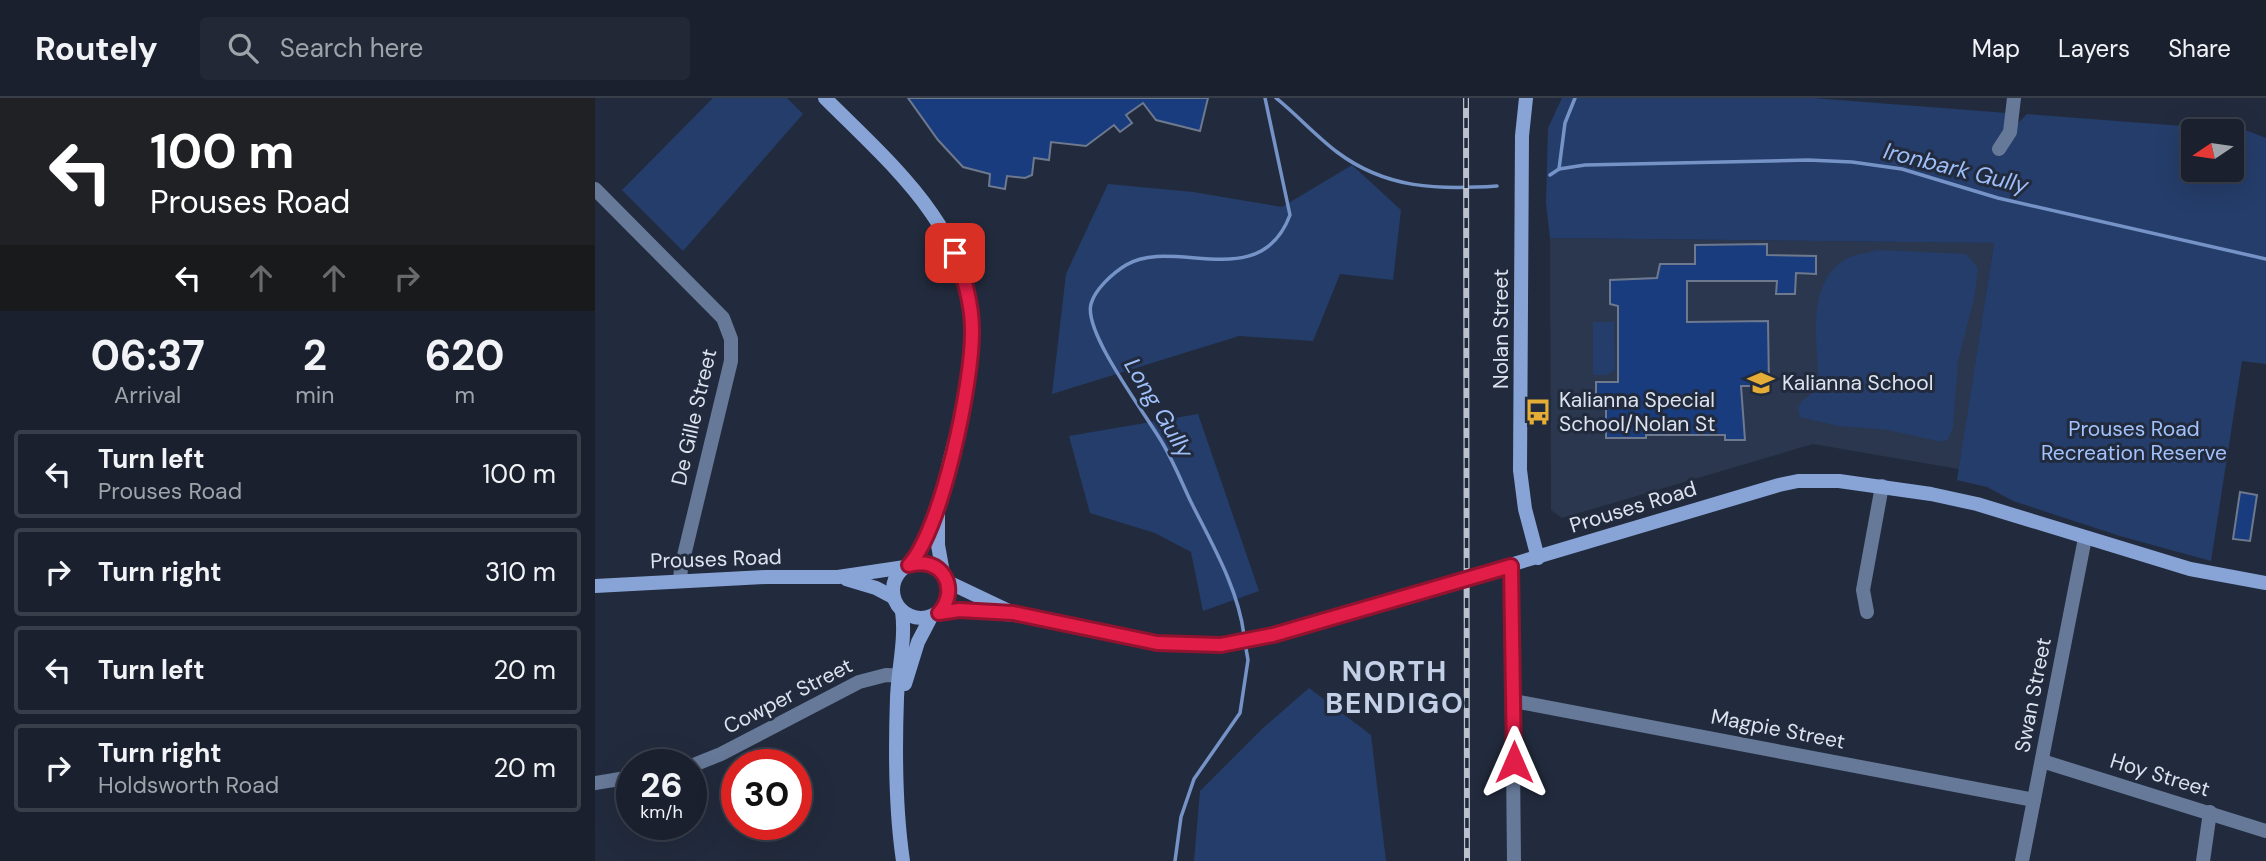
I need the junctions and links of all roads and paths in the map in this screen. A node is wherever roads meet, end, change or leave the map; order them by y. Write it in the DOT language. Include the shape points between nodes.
graph roads {
  1 [pos="825,98"];
  2 [pos="1526,98"];
  3 [pos="2014,98"];
  4 [pos="1999,149"];
  5 [pos="595,189"];
  6 [pos="1882,486"];
  7 [pos="938,506"];
  8 [pos="2085,538"];
  9 [pos="1538,558"];
  10 [pos="907,566"];
  11 [pos="1511,566"];
  12 [pos="838,577"];
  13 [pos="946,577"];
  14 [pos="680,581"];
  15 [pos="2266,583"];
  16 [pos="595,586"];
  17 [pos="893,597"];
  18 [pos="902,611"];
  19 [pos="1867,612"];
  20 [pos="1013,613"];
  21 [pos="935,615"];
  22 [pos="903,675"];
  23 [pos="1514,701"];
  24 [pos="707,760"];
  25 [pos="2042,761"];
  26 [pos="616,780"];
  27 [pos="595,783"];
  28 [pos="2034,800"];
  29 [pos="2210,812"];
  30 [pos="2266,831"];
  31 [pos="903,861"];
  32 [pos="1514,861"];
  33 [pos="2022,861"];
  34 [pos="2203,861"];
  1 -- 7 [label="street" via="926,203 951,246 967,290 972,330 970,371"];
  2 -- 9 [label="street, Nolan Street" via="1520,470"];
  3 -- 4 [label="street" via="2010,132"];
  5 -- 14 [label="street, De Gille Street" via="723,318 731,339 731,361"];
  6 -- 8 [label="street, Prouses Road" via="1977,504"];
  6 -- 9 [label="street, Prouses Road" via="1824,480 1789,483"];
  6 -- 19 [label="street" via="1863,590"];
  7 -- 10 [label="street" via="922,546"];
  7 -- 13 [label="street" via="938,545"];
  8 -- 15 [label="street, Prouses Road" via="2190,569"];
  8 -- 25 [label="street, Swan Street"];
  9 -- 11 [label="street, Prouses Road"];
  10 -- 12 [label="street, Prouses Road"];
  10 -- 13 [label="street" via="927,563"];
  10 -- 17 [label="street" via="894,580"];
  11 -- 20 [label="street, Prouses Road" via="1237,643 1157,643"];
  11 -- 23 [label="street"];
  12 -- 14 [label="street, Prouses Road"];
  12 -- 17 [label="street, Prouses Road"];
  13 -- 20 [label="street, Prouses Road"];
  13 -- 21 [label="street" via="948,599"];
  14 -- 16 [label="street, Prouses Road"];
  17 -- 18 [label="street"];
  18 -- 21 [label="street" via="916,618"];
  18 -- 22 [label="street"];
  20 -- 21 [label="street, Prouses Road" via="959,610"];
  21 -- 22 [label="street"];
  22 -- 24 [label="street, Cowper Street" via="859,682"];
  22 -- 31 [label="street" via="896,789"];
  23 -- 28 [label="street, Magpie Street"];
  23 -- 32 [label="street"];
  25 -- 28 [label="street, Swan Street"];
  25 -- 29 [label="street, Hoy Street"];
  26 -- 27 [label="street"];
  28 -- 33 [label="street, Swan Street"];
  29 -- 30 [label="street, Hoy Street"];
  29 -- 34 [label="street"];
}
